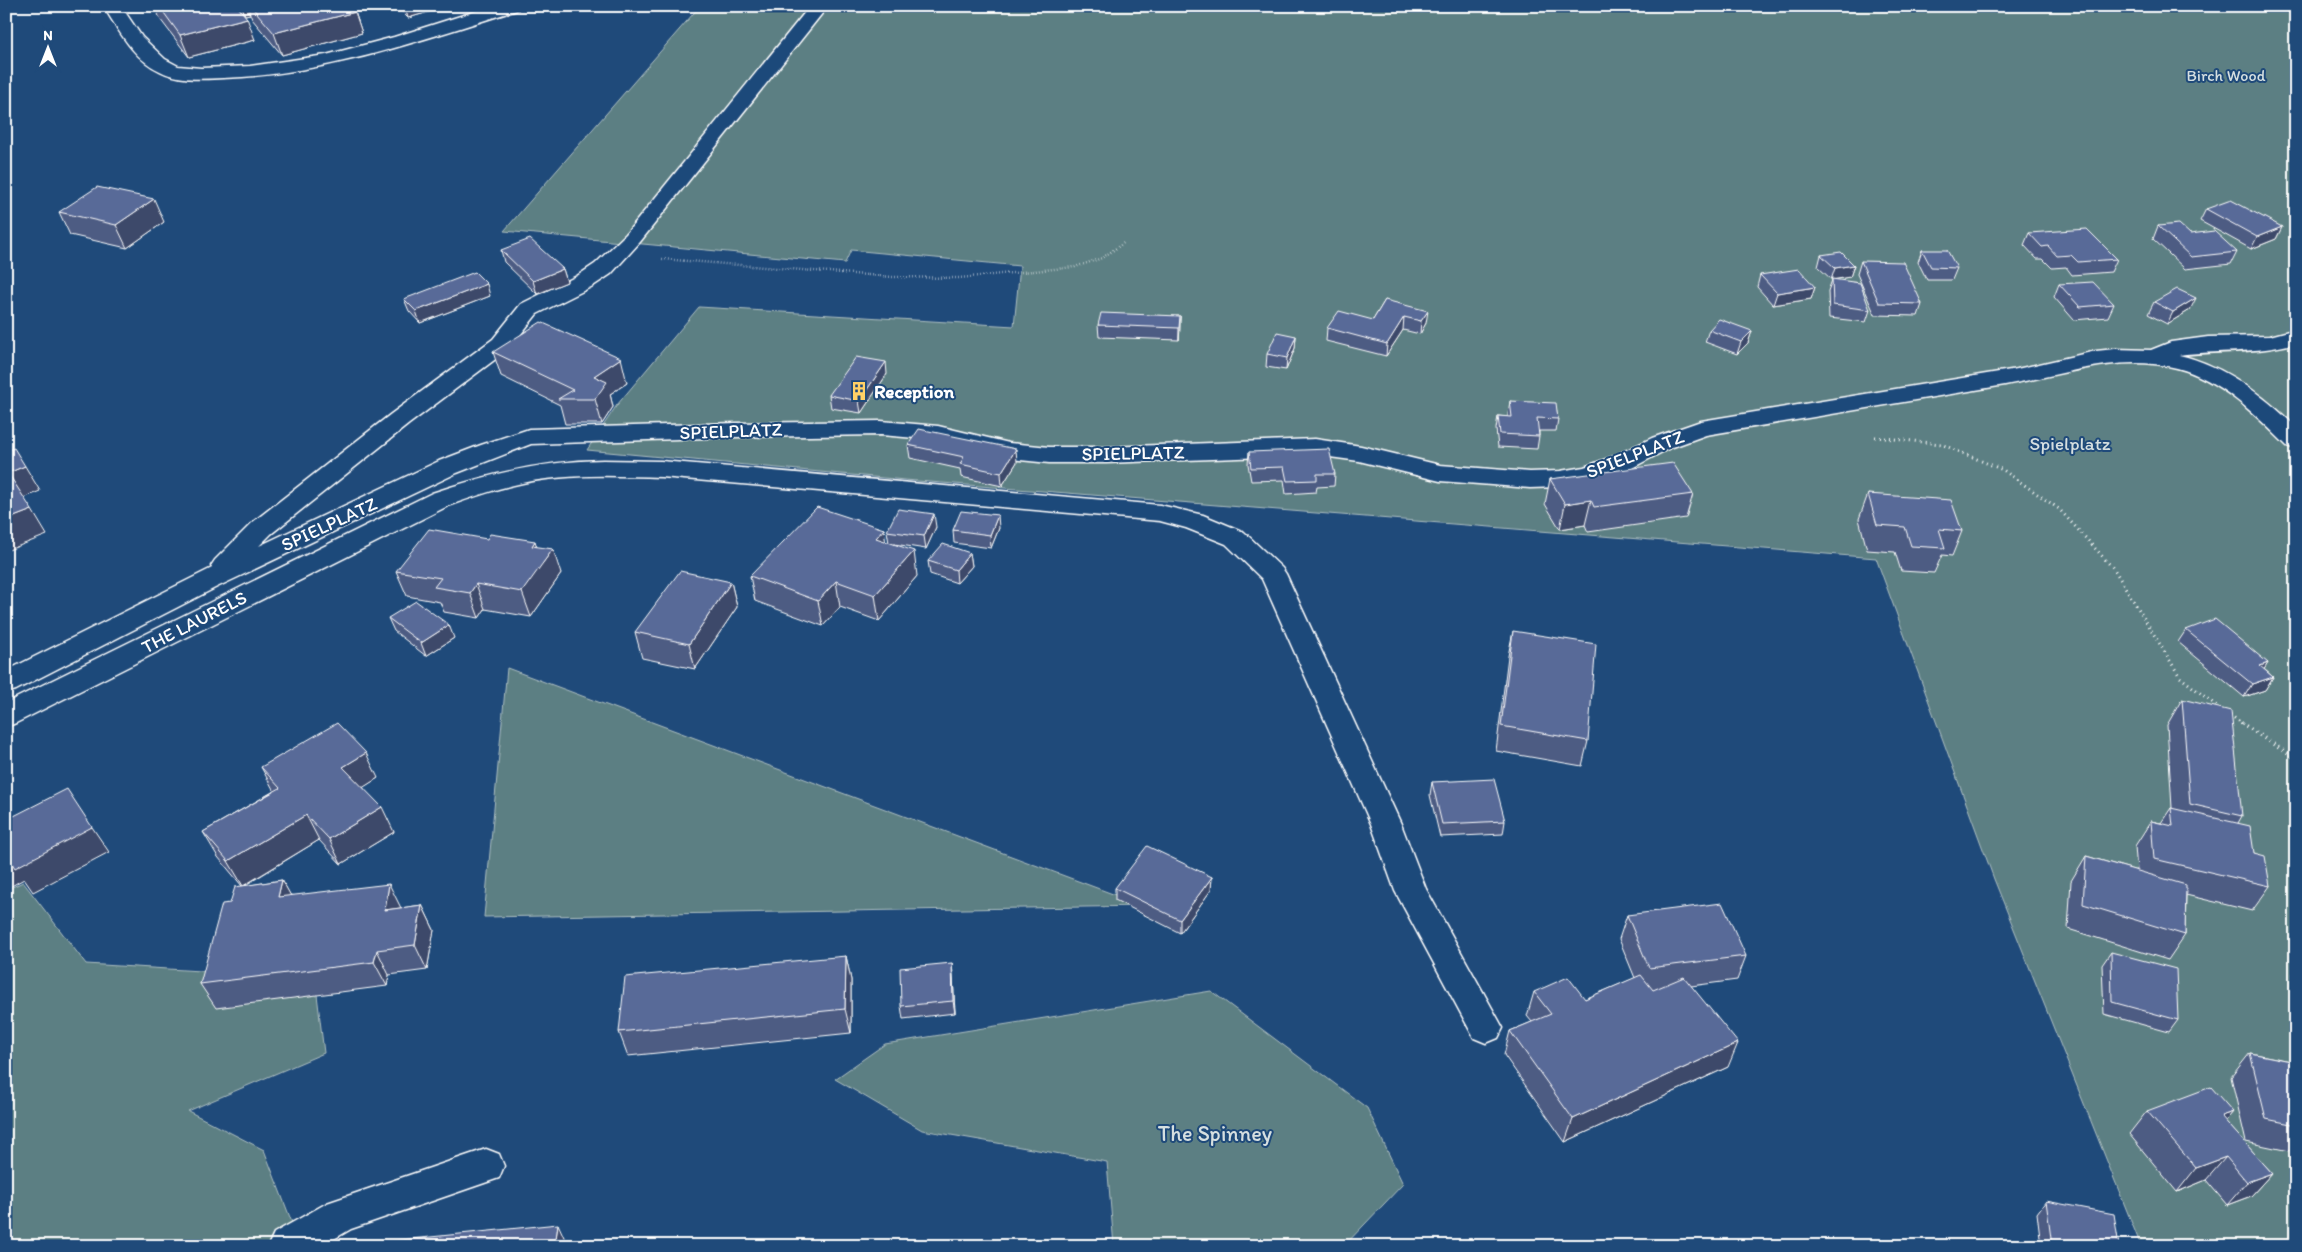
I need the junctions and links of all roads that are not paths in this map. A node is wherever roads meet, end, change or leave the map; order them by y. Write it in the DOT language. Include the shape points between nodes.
graph roads {
  1 [pos="112,6"];
  2 [pos="511,6"];
  3 [pos="819,6"];
  4 [pos="2296,336"];
  5 [pos="2155,357"];
  6 [pos="2296,441"];
  7 [pos="208,581"];
  8 [pos="6,683"];
  9 [pos="6,716"];
  10 [pos="1486,1028"];
  11 [pos="486,1166"];
  12 [pos="287,1246"];
  1 -- 2 [label="lane" via="143,50 167,68 197,73 242,74 296,67 368,49"];
  3 -- 7 [label="lane" via="633,238 603,269 529,309 501,344 262,528"];
  4 -- 5 [label="lane, SPIELPLATZ" via="2271,342 2171,349"];
  5 -- 6 [label="lane" via="2188,364 2229,385"];
  5 -- 7 [label="lane, SPIELPLATZ" via="2096,358 2018,376 1701,428 1662,442 1621,463 1560,479 1440,473 1361,454 1315,447 1049,455 1009,450 938,433 881,428 529,437 448,467"];
  7 -- 8 [label="lane, SPIELPLATZ"];
  9 -- 10 [label="lane, THE LAURELS" via="441,499 488,482 545,471 661,469 1160,513 1194,520 1235,538 1273,574 1386,824 1411,891"];
  11 -- 12 [label="lane" via="340,1215"];
}
